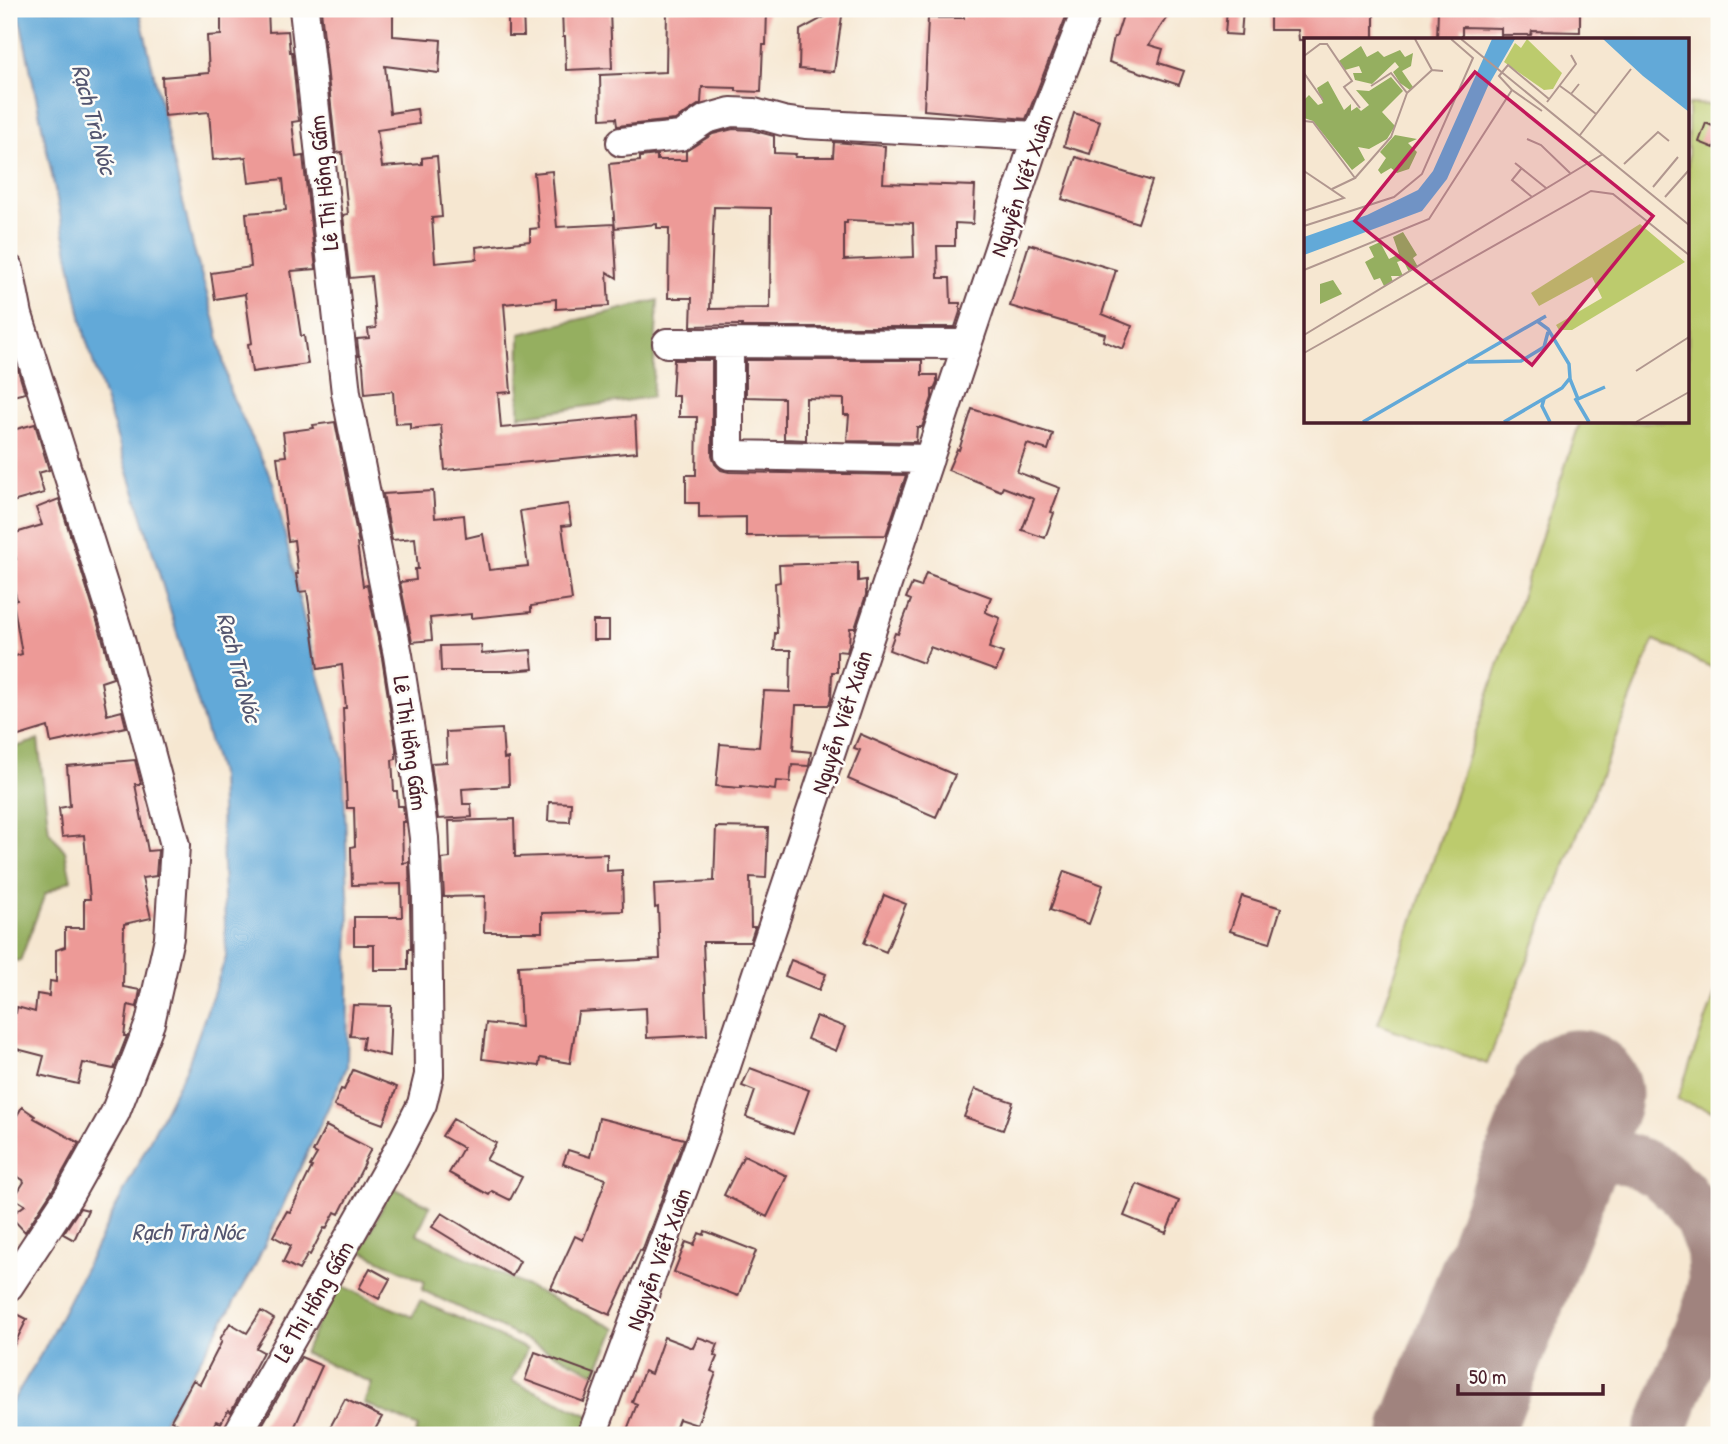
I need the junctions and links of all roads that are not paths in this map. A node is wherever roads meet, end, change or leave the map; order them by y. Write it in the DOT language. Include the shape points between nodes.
graph roads {
  1 [pos="304,9"];
  2 [pos="1087,9"];
  3 [pos="1037,136"];
  4 [pos="621,142"];
  5 [pos="9,269"];
  6 [pos="667,343"];
  7 [pos="729,343"];
  8 [pos="967,344"];
  9 [pos="929,459"];
  10 [pos="9,1286"];
  11 [pos="237,1435"];
  12 [pos="592,1435"];
  1 -- 11 [label="street, Lê Thị Hồng Gấm" via="345,393 398,655 422,825 428,897 429,1075 422,1104 399,1149"];
  2 -- 3 [label="street, Nguyễn Viết Xuân"];
  3 -- 4 [label="street" via="805,124 730,112 706,118 681,136"];
  3 -- 8 [label="street, Nguyễn Viết Xuân"];
  5 -- 10 [label="street" via="18,315 118,632 175,845 169,939 150,1023 115,1113 69,1195"];
  6 -- 7 [label="street"];
  7 -- 8 [label="street"];
  7 -- 9 [label="street" via="729,455"];
  8 -- 9 [label="street, Nguyễn Viết Xuân"];
  9 -- 12 [label="street, Nguyễn Viết Xuân" via="702,1138"];
}
